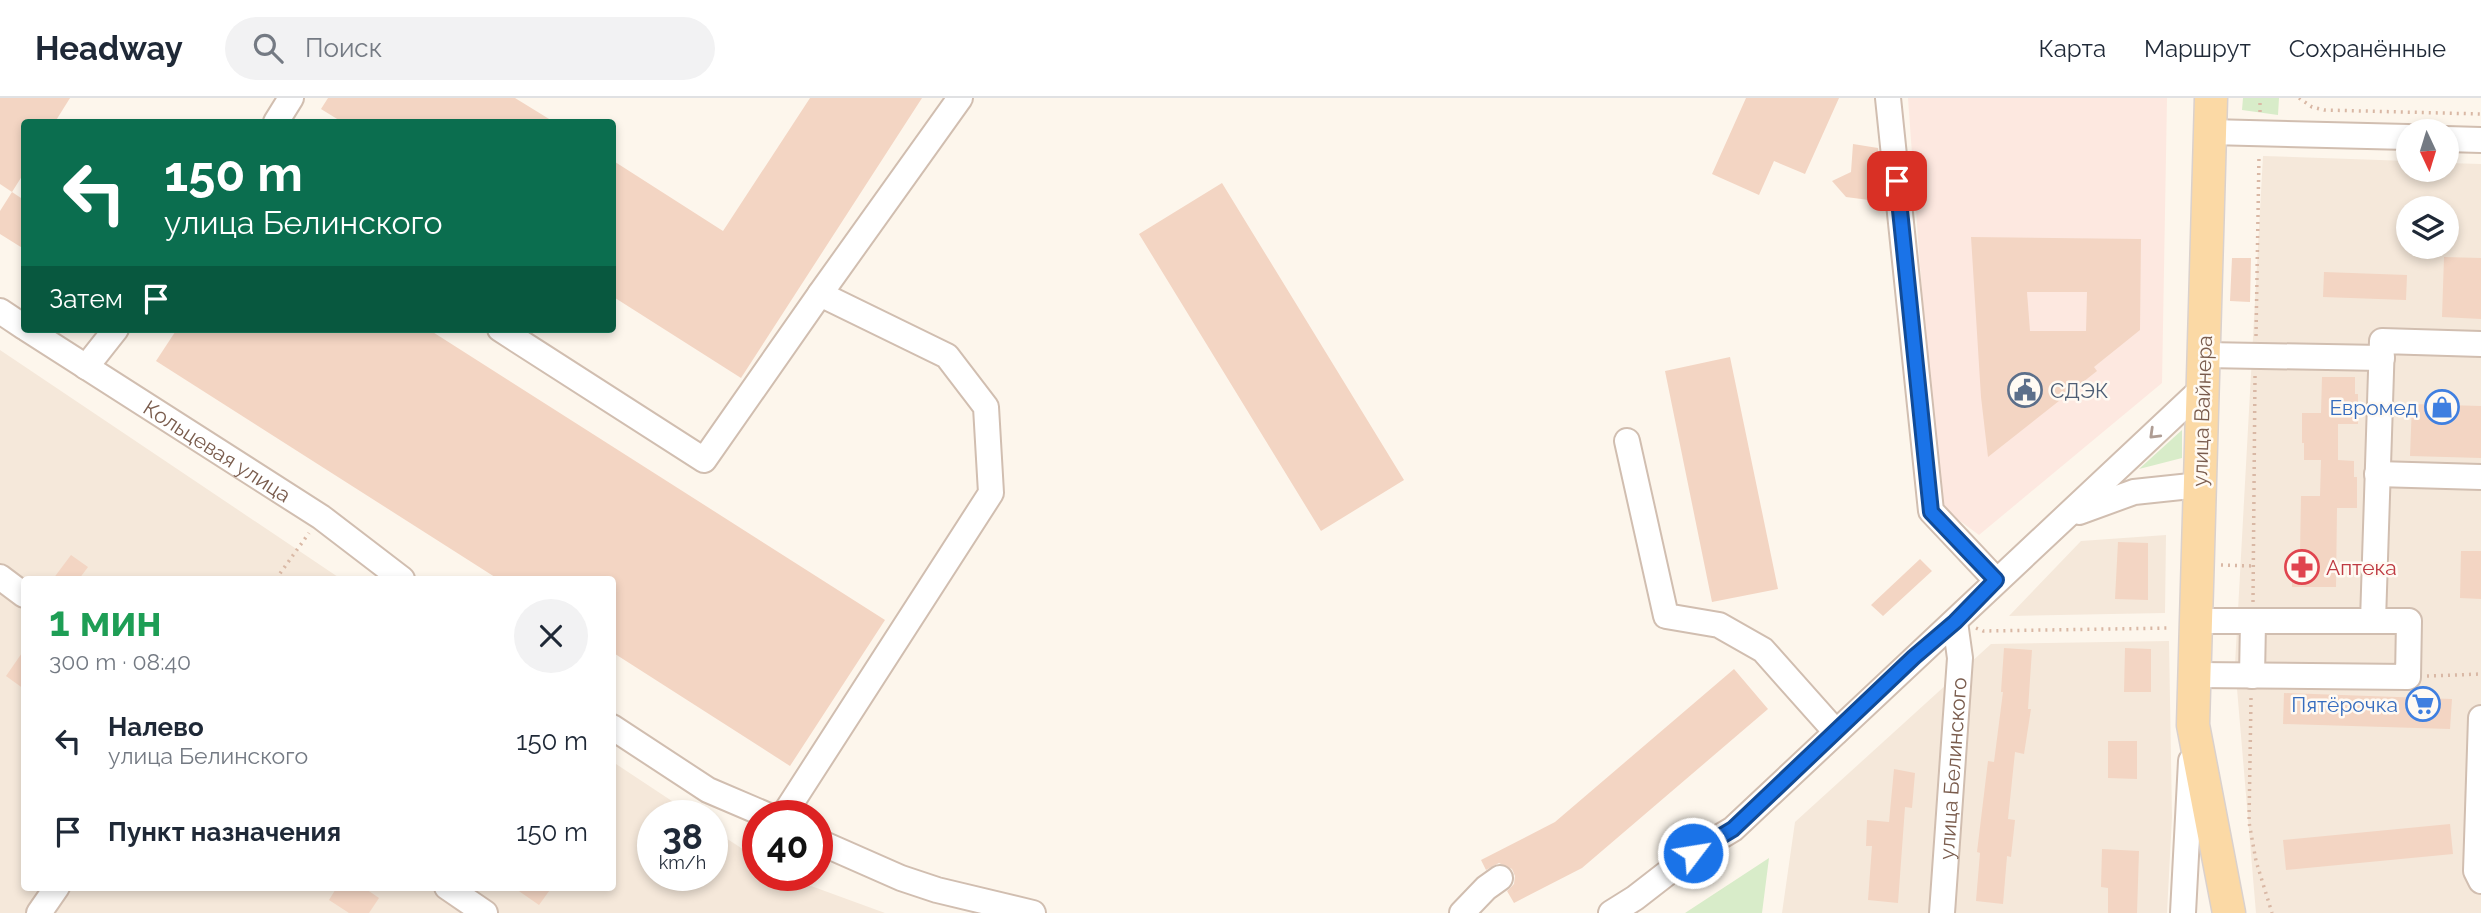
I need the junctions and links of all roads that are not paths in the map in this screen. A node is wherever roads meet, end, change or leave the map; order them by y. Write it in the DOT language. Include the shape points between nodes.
graph roads {
  1 [pos="291,98"];
  2 [pos="960,98"];
  3 [pos="1888,98"];
  4 [pos="2211,98"];
  5 [pos="278,119"];
  6 [pos="2210,132"];
  7 [pos="2396,137"];
  8 [pos="2459,139"];
  9 [pos="2481,140"];
  10 [pos="820,294"];
  11 [pos="0,312"];
  12 [pos="21,325"];
  13 [pos="34,333"];
  14 [pos="113,333"];
  15 [pos="506,333"];
  16 [pos="2481,344"];
  17 [pos="2205,355"];
  18 [pos="2382,358"];
  19 [pos="86,367"];
  20 [pos="2204,387"];
  21 [pos="1626,440"];
  22 [pos="2377,474"];
  23 [pos="2481,477"];
  24 [pos="2200,485"];
  25 [pos="2069,516"];
  26 [pos="398,576"];
  27 [pos="0,578"];
  28 [pos="1996,580"];
  29 [pos="21,593"];
  30 [pos="2373,621"];
  31 [pos="1955,622"];
  32 [pos="2253,622"];
  33 [pos="2184,625"];
  34 [pos="2195,675"];
  35 [pos="2252,676"];
  36 [pos="2481,718"];
  37 [pos="2193,725"];
  38 [pos="616,730"];
  39 [pos="1836,732"];
  40 [pos="793,800"];
  41 [pos="742,804"];
  42 [pos="833,848"];
  43 [pos="1500,878"];
  44 [pos="2481,881"];
  45 [pos="54,891"];
  46 [pos="453,891"];
  47 [pos="39,913"];
  48 [pos="485,913"];
  49 [pos="1034,913"];
  50 [pos="1462,913"];
  51 [pos="1611,913"];
  52 [pos="1942,913"];
  53 [pos="2183,913"];
  54 [pos="2229,913"];
  1 -- 5 [label="street"];
  2 -- 10 [label="street"];
  3 -- 28 [label="street" via="1931,512"];
  4 -- 6 [label="main road, улица Вайнера"];
  6 -- 7 [label="street"];
  6 -- 17 [label="main road, улица Вайнера"];
  8 -- 9 [label="street"];
  10 -- 15 [label="street" via="704,460"];
  10 -- 40 [label="street" via="947,356 986,407 991,493"];
  11 -- 12 [label="street, Кольцевая улица"];
  13 -- 19 [label="street, Кольцевая улица"];
  14 -- 19 [label="street"];
  16 -- 18 [label="street" via="2382,341"];
  17 -- 18 [label="street"];
  17 -- 20 [label="main road, улица Вайнера"];
  18 -- 22 [label="street"];
  19 -- 26 [label="street, Кольцевая улица" via="321,517"];
  20 -- 24 [label="main road, улица Вайнера"];
  20 -- 25 [label="street, one-way"];
  21 -- 39 [label="street" via="1666,616 1719,625 1763,650"];
  22 -- 23 [label="street"];
  22 -- 30 [label="street"];
  24 -- 25 [label="street" via="2134,492"];
  24 -- 33 [label="main road, улица Вайнера" via="2198,564"];
  25 -- 28 [label="street"];
  27 -- 29 [label="street"];
  28 -- 31 [label="street"];
  30 -- 32 [label="street"];
  30 -- 35 [label="street" via="2409,621 2408,677"];
  31 -- 39 [label="street"];
  31 -- 52 [label="street, улица Белинского" via="1960,658"];
  32 -- 33 [label="street"];
  32 -- 35 [label="street"];
  33 -- 34 [label="main road, улица Вайнера"];
  34 -- 35 [label="street"];
  34 -- 37 [label="main road, улица Вайнера"];
  36 -- 44 [label="street" via="2476,871"];
  37 -- 53 [label="street, улица Вайнера"];
  37 -- 54 [label="main road, улица Вайнера"];
  38 -- 41 [label="street" via="708,790"];
  39 -- 51 [label="street" via="1733,829"];
  42 -- 49 [label="street" via="901,878"];
  43 -- 50 [label="street"];
  45 -- 47 [label="street"];
  46 -- 48 [label="street"];
}
